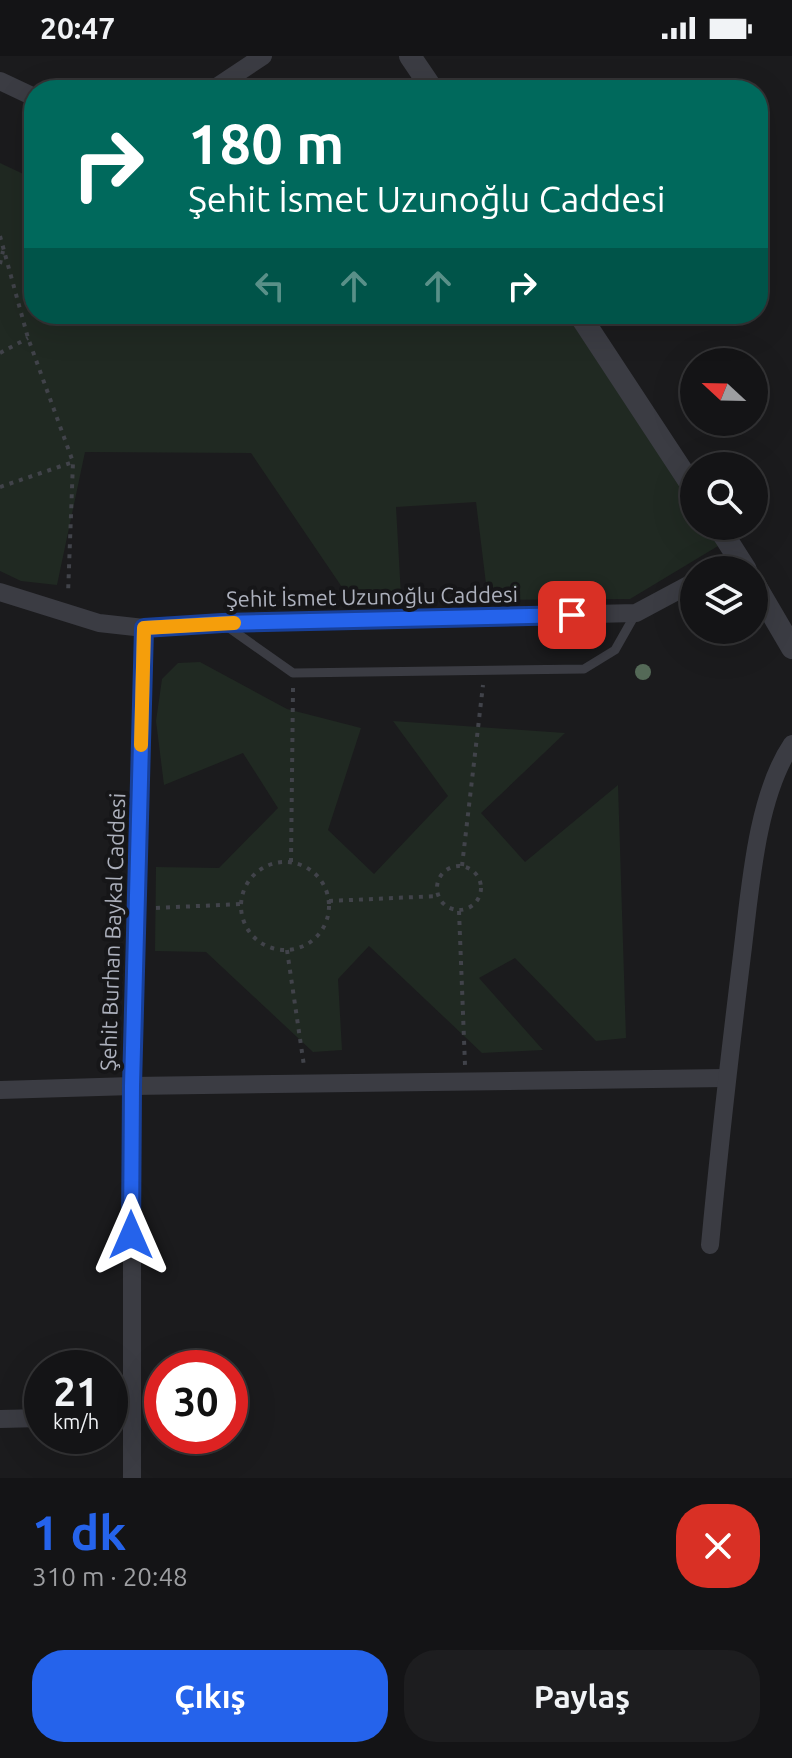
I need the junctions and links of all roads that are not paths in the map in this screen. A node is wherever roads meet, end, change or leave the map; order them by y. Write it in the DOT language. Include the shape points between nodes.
graph roads {
  1 [pos="263,56"];
  2 [pos="410,56"];
  3 [pos="227,80"];
  4 [pos="426,80"];
  5 [pos="0,81"];
  6 [pos="24,92"];
  7 [pos="586,324"];
  8 [pos="680,468"];
  9 [pos="680,589"];
  10 [pos="0,592"];
  11 [pos="768,607"];
  12 [pos="636,613"];
  13 [pos="222,623"];
  14 [pos="144,628"];
  15 [pos="792,648"];
  16 [pos="792,744"];
  17 [pos="726,1078"];
  18 [pos="132,1086"];
  19 [pos="0,1090"];
  20 [pos="710,1245"];
  21 [pos="128,1414"];
  22 [pos="131,1414"];
  23 [pos="24,1418"];
  24 [pos="0,1419"];
  25 [pos="132,1478"];
  1 -- 3 [label="street"];
  2 -- 4 [label="street"];
  5 -- 6 [label="street"];
  7 -- 8 [label="street"];
  9 -- 12 [label="street, Şehit İsmet Uzunoğlu Caddesi"];
  10 -- 14 [label="street, Şehit İsmet Uzunoğlu Caddesi" via="99,623"];
  11 -- 15 [label="street"];
  12 -- 13 [label="street, Şehit İsmet Uzunoğlu Caddesi"];
  12 -- 13 [label="lane" via="615,650 584,669 293,673"];
  13 -- 14 [label="street, Şehit İsmet Uzunoğlu Caddesi"];
  14 -- 18 [label="street, Şehit Burhan Baykal Caddesi"];
  16 -- 17 [label="street" via="779,763 764,813"];
  17 -- 18 [label="street"];
  17 -- 20 [label="street"];
  18 -- 19 [label="street"];
  18 -- 22 [label="street, Şehit Burhan Baykal Caddesi"];
  21 -- 22 [label="street"];
  22 -- 25 [label="street, Şehit Burhan Baykal Caddesi"];
  23 -- 24 [label="street"];
}
